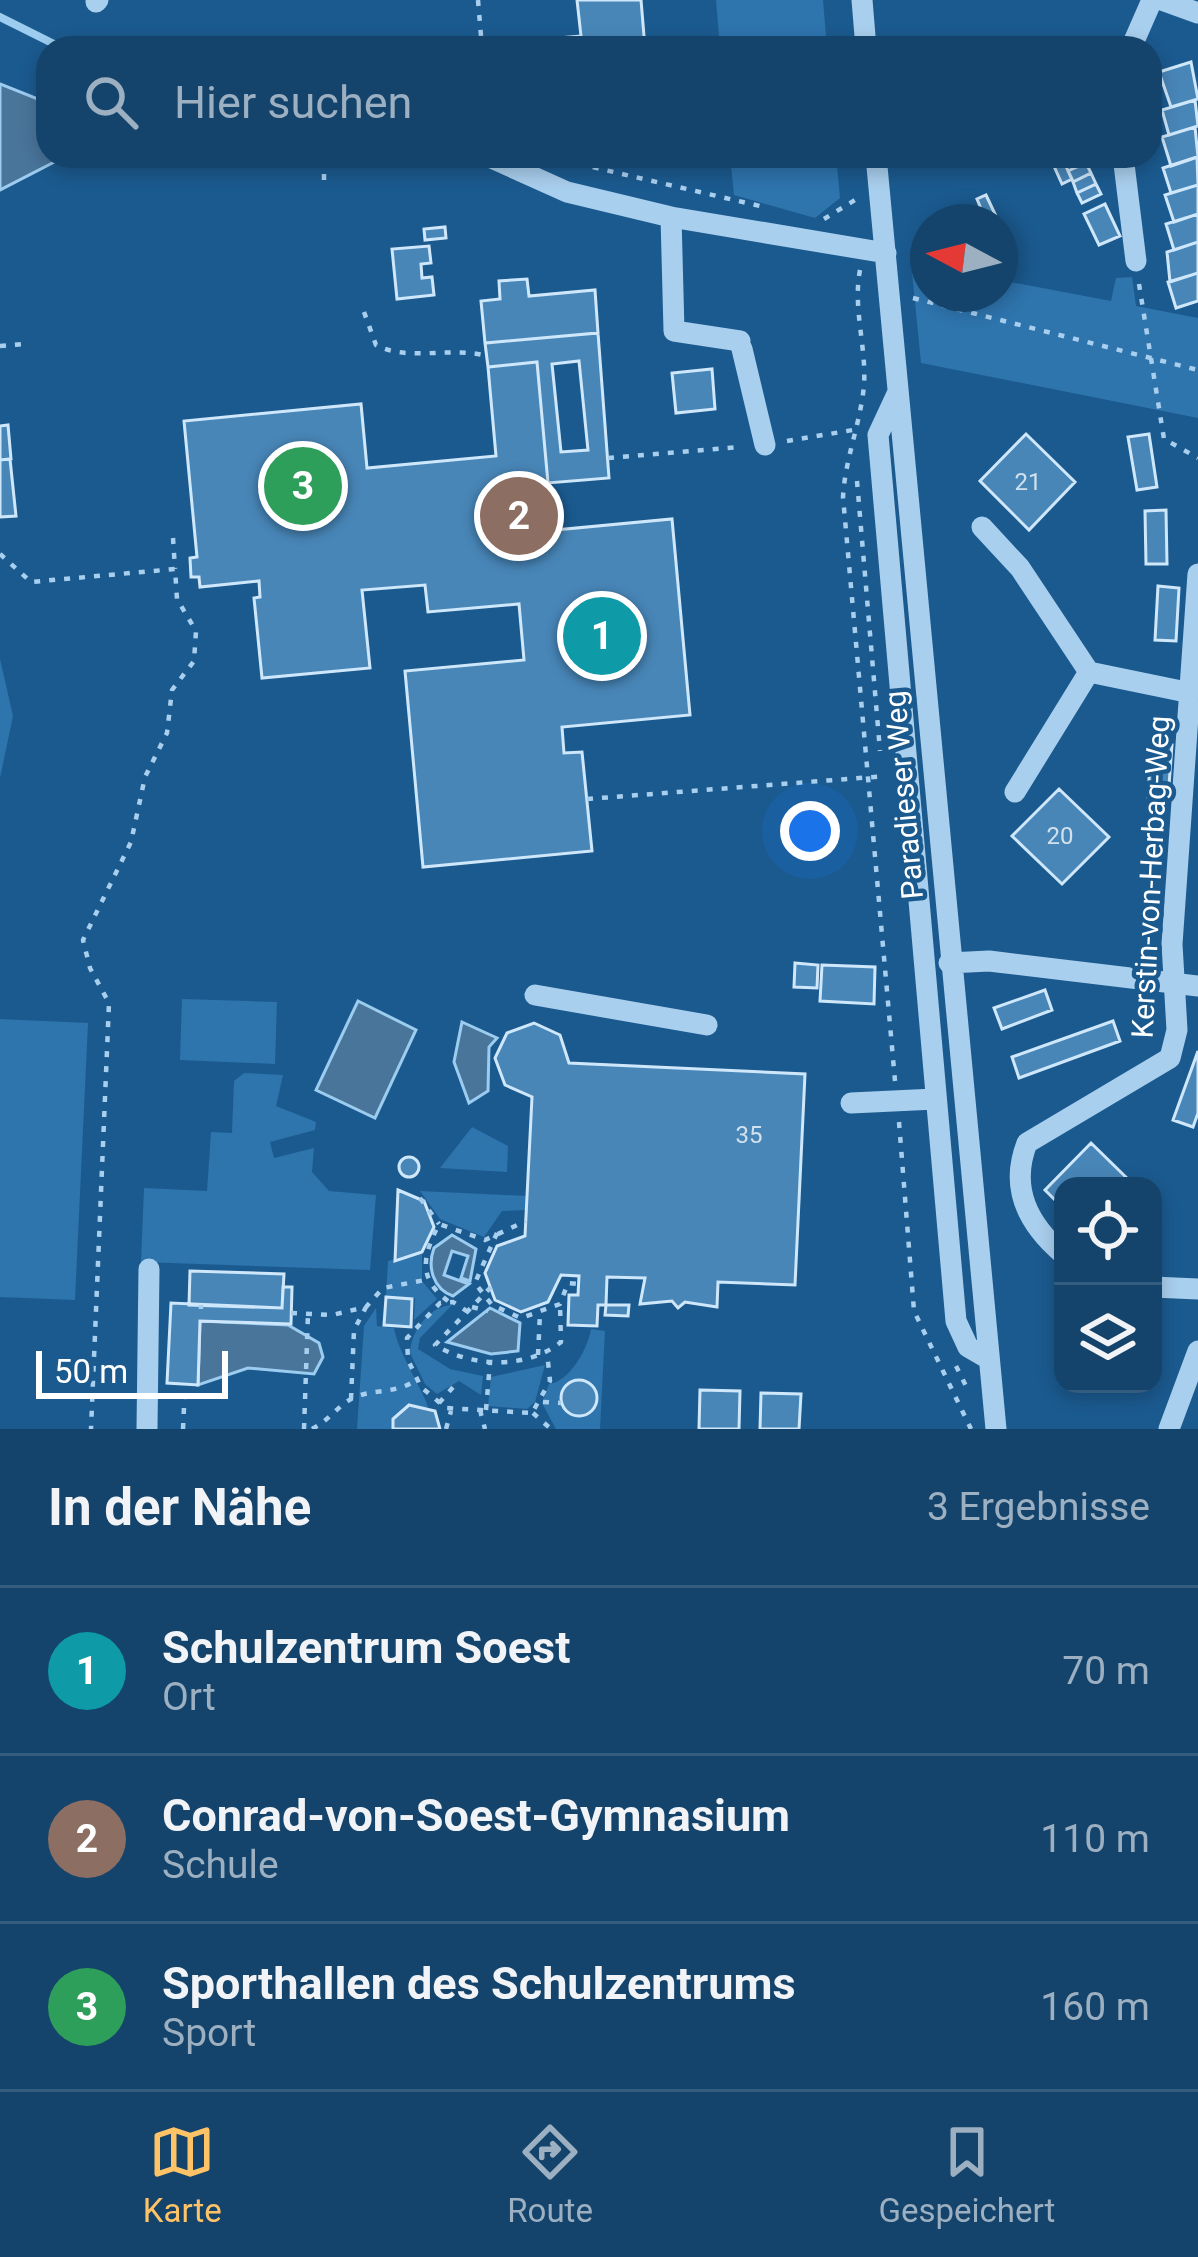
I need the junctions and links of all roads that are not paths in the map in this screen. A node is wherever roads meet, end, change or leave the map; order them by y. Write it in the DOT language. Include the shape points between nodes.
graph roads {
  1 [pos="862,0"];
  2 [pos="1152,0"];
  3 [pos="1162,0"];
  4 [pos="1198,14"];
  5 [pos="865,36"];
  6 [pos="1136,36"];
  7 [pos="514,168"];
  8 [pos="877,168"];
  9 [pos="1124,168"];
  10 [pos="671,217"];
  11 [pos="886,253"];
  12 [pos="1136,261"];
  13 [pos="898,392"];
  14 [pos="765,445"];
  15 [pos="982,526"];
  16 [pos="1198,574"];
  17 [pos="1089,672"];
  18 [pos="1191,693"];
  19 [pos="1015,792"];
  20 [pos="949,963"];
  21 [pos="1174,981"];
  22 [pos="1198,986"];
  23 [pos="952,990"];
  24 [pos="926,993"];
  25 [pos="535,995"];
  26 [pos="707,1025"];
  27 [pos="935,1099"];
  28 [pos="851,1103"];
  29 [pos="1054,1246"];
  30 [pos="149,1269"];
  31 [pos="1162,1287"];
  32 [pos="1198,1288"];
  33 [pos="1198,1351"];
  34 [pos="987,1358"];
  35 [pos="147,1429"];
  36 [pos="995,1429"];
  37 [pos="1169,1429"];
  1 -- 5 [label="street"];
  2 -- 6 [label="street"];
  3 -- 4 [label="street"];
  7 -- 10 [label="street" via="567,191"];
  8 -- 11 [label="street, Paradieser Weg"];
  9 -- 12 [label="street"];
  10 -- 11 [label="street"];
  10 -- 14 [label="street" via="674,331 741,345"];
  11 -- 13 [label="street, Paradieser Weg"];
  13 -- 20 [label="street, Paradieser Weg"];
  13 -- 24 [label="street" via="878,435"];
  15 -- 17 [label="street"];
  16 -- 18 [label="street, Kerstin-von-Herbag-Weg"];
  17 -- 18 [label="street, Kerstin-von-Herbag-Weg"];
  17 -- 19 [label="street"];
  18 -- 21 [label="street, Kerstin-von-Herbag-Weg"];
  20 -- 21 [label="street"];
  20 -- 23 [label="street, Paradieser Weg"];
  21 -- 22 [label="street"];
  21 -- 29 [label="street, Kerstin-von-Herbag-Weg" via="1170,1058 1027,1143 1022,1191 1032,1227"];
  23 -- 24 [label="street"];
  23 -- 34 [label="street, Paradieser Weg"];
  24 -- 27 [label="street"];
  25 -- 26 [label="street"];
  27 -- 28 [label="street"];
  27 -- 34 [label="street" via="956,1322 968,1347"];
  30 -- 35 [label="street"];
  31 -- 32 [label="street"];
  33 -- 37 [label="street"];
  34 -- 36 [label="street, Paradieser Weg"];
}
